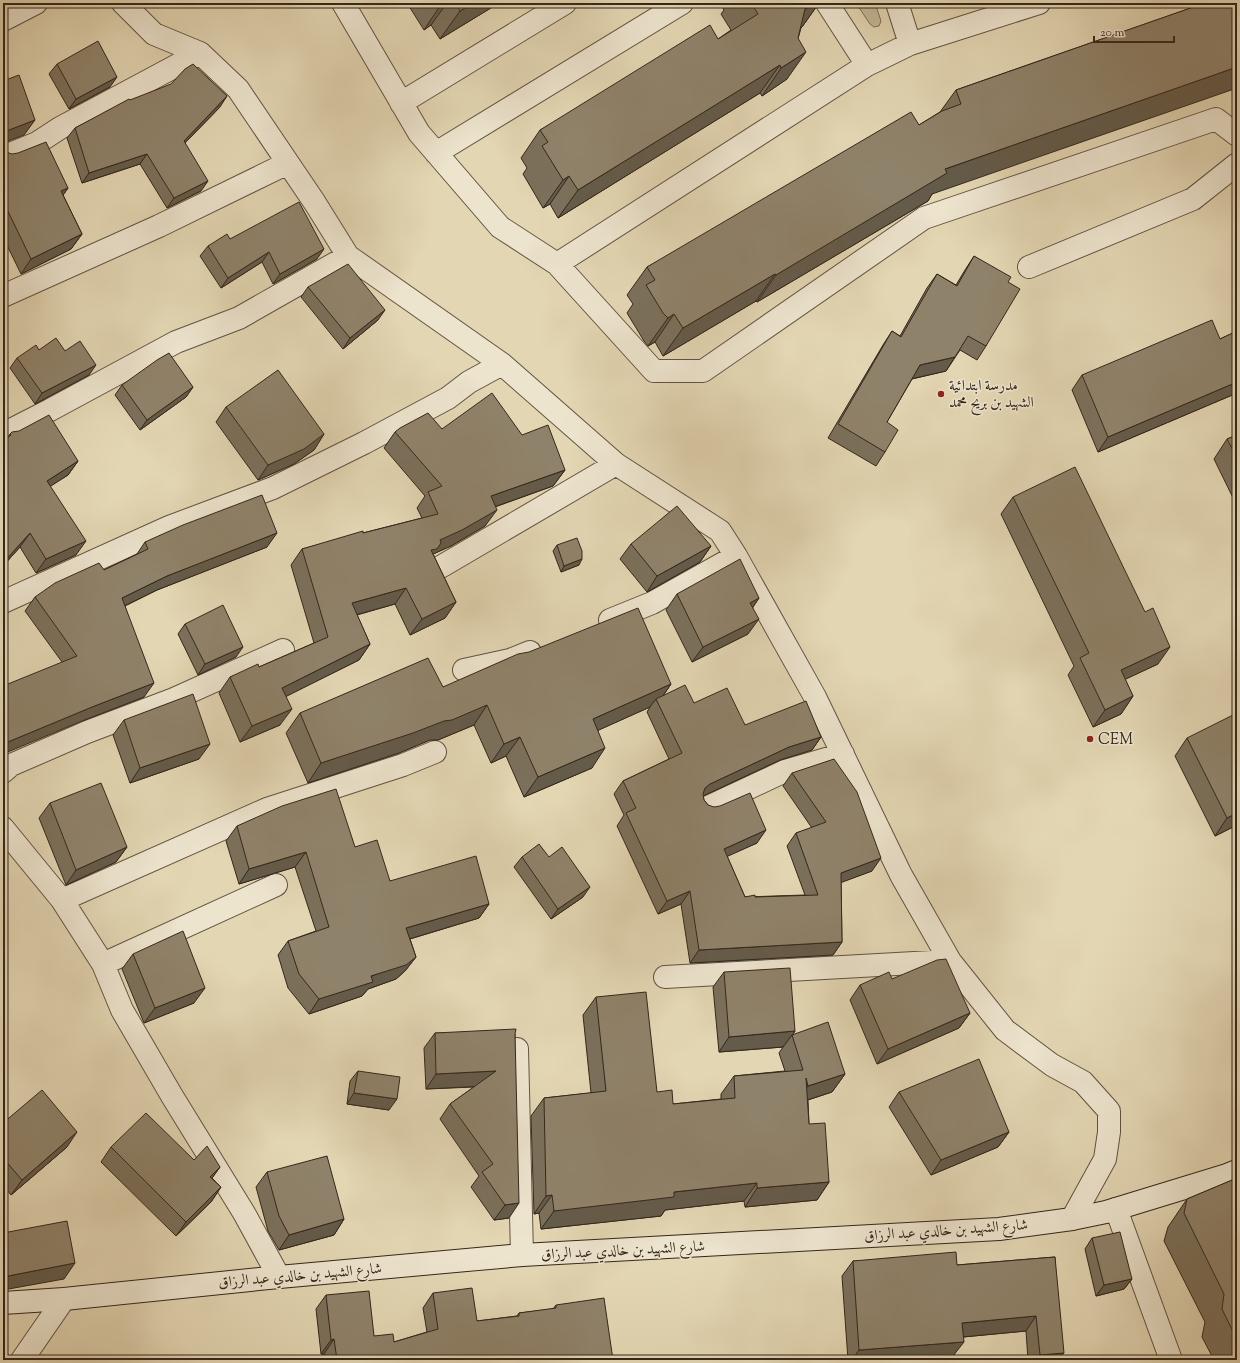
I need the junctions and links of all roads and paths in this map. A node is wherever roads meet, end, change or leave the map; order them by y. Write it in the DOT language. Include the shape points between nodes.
graph roads {
  1 [pos="36,3"];
  2 [pos="123,3"];
  3 [pos="343,3"];
  4 [pos="565,3"];
  5 [pos="682,3"];
  6 [pos="828,3"];
  7 [pos="897,3"];
  8 [pos="1039,3"];
  9 [pos="3,20"];
  10 [pos="910,44"];
  11 [pos="200,53"];
  12 [pos="867,64"];
  13 [pos="401,103"];
  14 [pos="1237,135"];
  15 [pos="436,153"];
  16 [pos="3,157"];
  17 [pos="288,163"];
  18 [pos="1237,164"];
  19 [pos="348,256"];
  20 [pos="557,264"];
  21 [pos="1030,267"];
  22 [pos="3,296"];
  23 [pos="502,364"];
  24 [pos="3,434"];
  25 [pos="616,464"];
  26 [pos="736,556"];
  27 [pos="437,569"];
  28 [pos="3,602"];
  29 [pos="594,626"];
  30 [pos="545,646"];
  31 [pos="283,650"];
  32 [pos="464,670"];
  33 [pos="435,752"];
  34 [pos="843,754"];
  35 [pos="3,772"];
  36 [pos="706,808"];
  37 [pos="3,828"];
  38 [pos="276,885"];
  39 [pos="62,900"];
  40 [pos="950,960"];
  41 [pos="103,964"];
  42 [pos="664,977"];
  43 [pos="517,1050"];
  44 [pos="1237,1171"];
  45 [pos="1116,1209"];
  46 [pos="1072,1219"];
  47 [pos="522,1255"];
  48 [pos="279,1277"];
  49 [pos="64,1299"];
  50 [pos="3,1303"];
  51 [pos="22,1360"];
  52 [pos="1172,1360"];
  1 -- 9 [label="street"];
  2 -- 11 [label="street" via="154,34"];
  3 -- 13 [label="street"];
  4 -- 13 [label="street"];
  5 -- 15 [label="street"];
  6 -- 12 [label="street"];
  7 -- 10 [label="street"];
  8 -- 10 [label="street"];
  10 -- 12 [label="street"];
  11 -- 16 [label="street" via="60,128 37,143"];
  11 -- 17 [label="street" via="238,89"];
  12 -- 20 [label="street"];
  13 -- 15 [label="street" via="419,133"];
  14 -- 20 [label="street" via="1216,119 924,218 703,372 654,371"];
  15 -- 20 [label="street" via="500,227"];
  17 -- 19 [label="street"];
  17 -- 22 [label="street" via="159,226"];
  18 -- 21 [label="street" via="1193,199"];
  19 -- 23 [label="street"];
  19 -- 24 [label="street" via="239,318 176,342"];
  23 -- 25 [label="street"];
  23 -- 28 [label="street" via="469,382 441,402 273,488 169,527"];
  25 -- 26 [label="street" via="720,532"];
  25 -- 27 [label="street"];
  26 -- 29 [label="street" via="652,603"];
  26 -- 34 [label="street" via="815,697"];
  30 -- 32 [label="street" via="510,660"];
  31 -- 35 [label="street" via="174,699 87,732 11,765"];
  33 -- 39 [label="street" via="403,766 266,809"];
  34 -- 36 [label="street" via="785,771"];
  34 -- 40 [label="street" via="901,875"];
  37 -- 39 [label="street"];
  38 -- 41 [label="street"];
  39 -- 41 [label="street"];
  40 -- 42 [label="street"];
  40 -- 46 [label="street" via="1005,1030 1052,1065 1084,1082 1109,1111 1105,1159"];
  41 -- 48 [label="street" via="122,1010 244,1212"];
  43 -- 47 [label="street"];
  44 -- 45 [label="street, شارع الشهيد بن خالدي عبد الرزاق"];
  45 -- 46 [label="street, شارع الشهيد بن خالدي عبد الرزاق"];
  45 -- 52 [label="street"];
  46 -- 47 [label="street, شارع الشهيد بن خالدي عبد الرزاق" via="999,1229"];
  47 -- 48 [label="street, شارع الشهيد بن خالدي عبد الرزاق"];
  48 -- 49 [label="street, شارع الشهيد بن خالدي عبد الرزاق"];
  49 -- 50 [label="street, شارع الشهيد بن خالدي عبد الرزاق"];
  49 -- 51 [label="street"];
}
